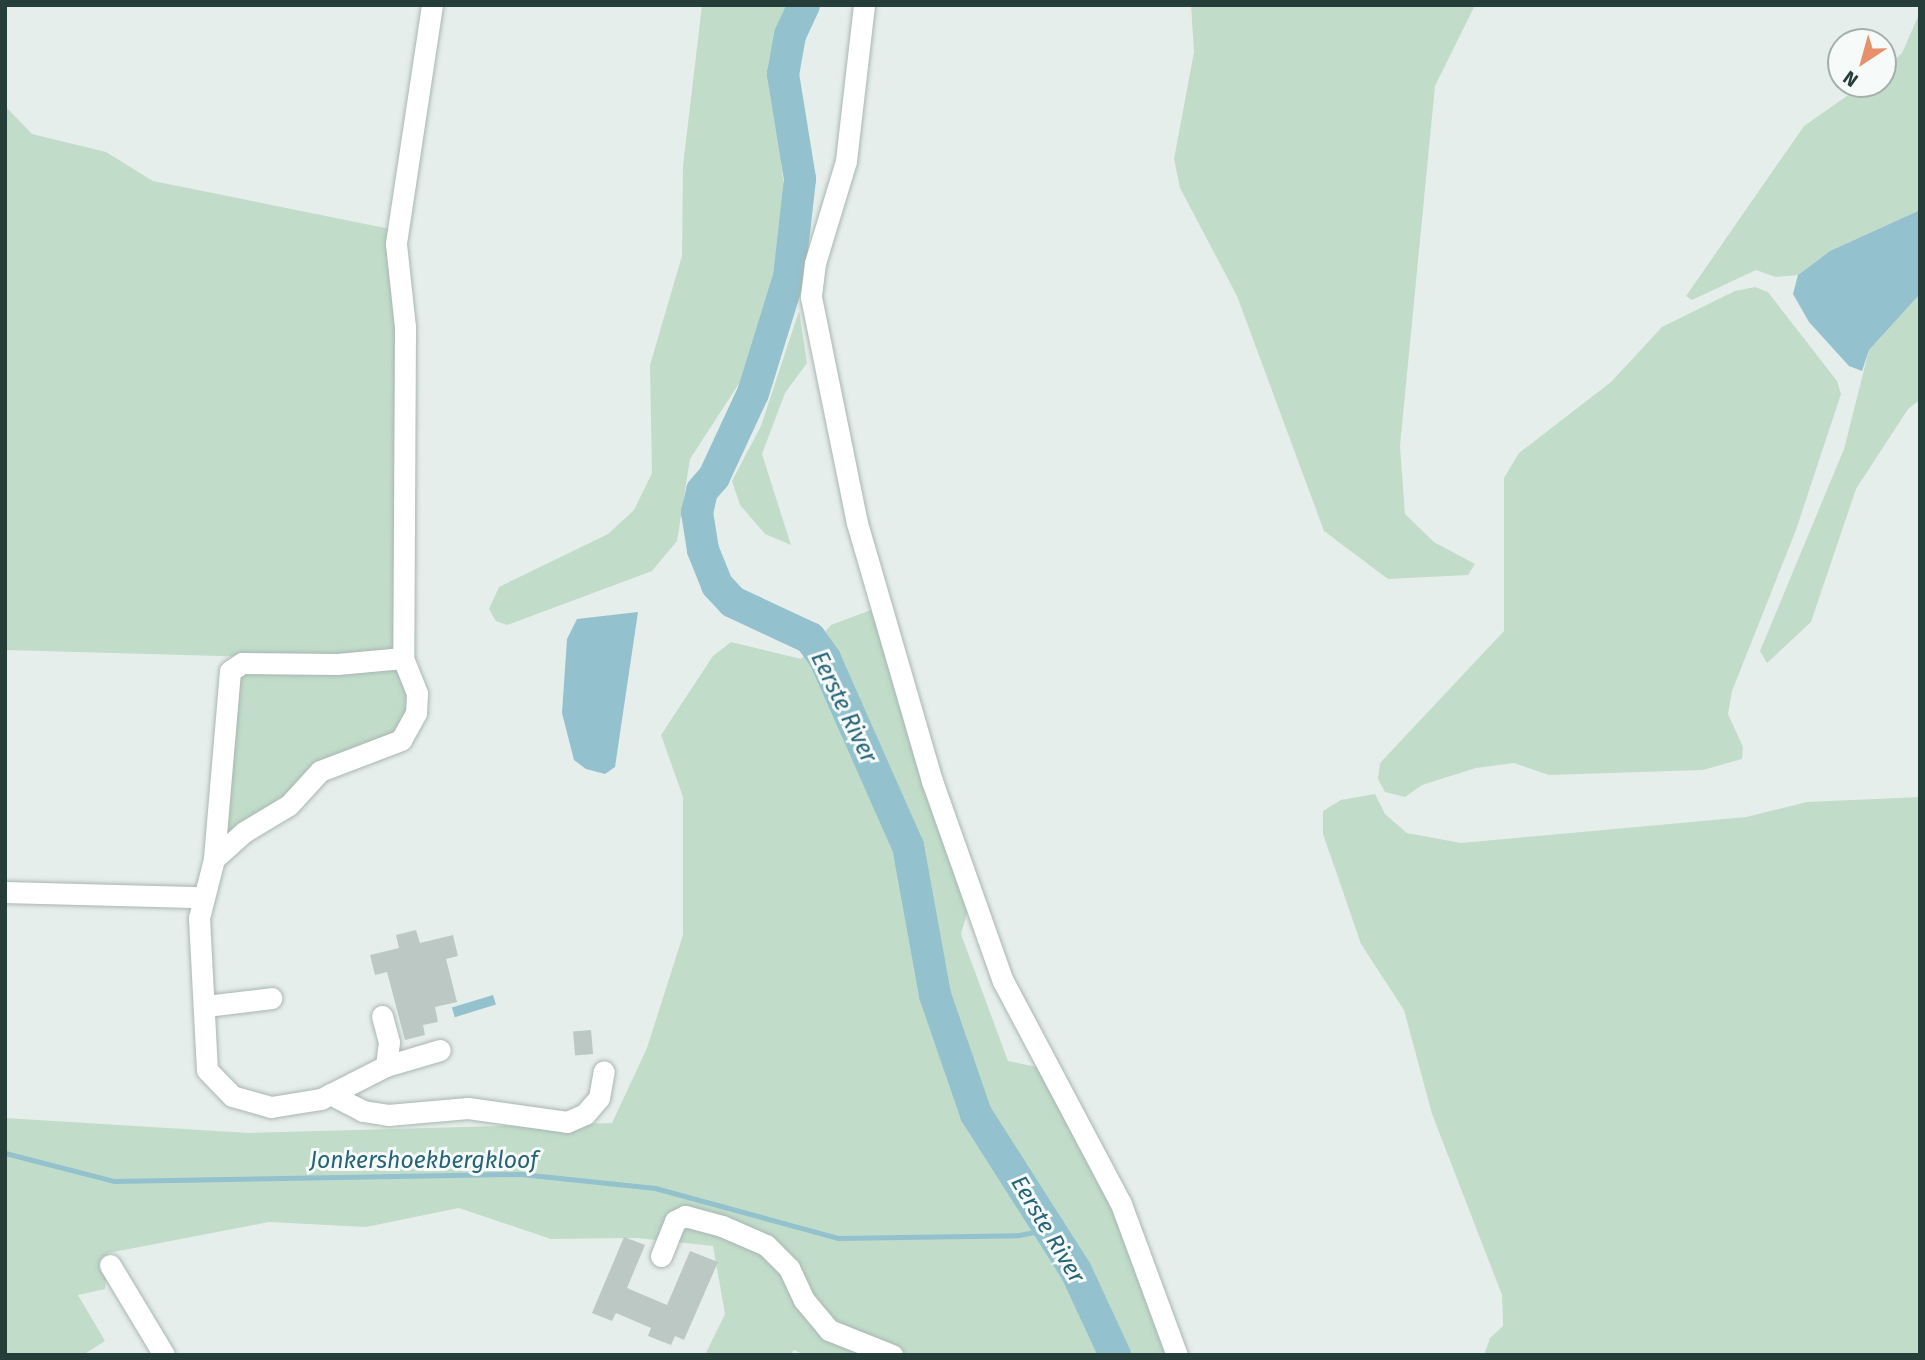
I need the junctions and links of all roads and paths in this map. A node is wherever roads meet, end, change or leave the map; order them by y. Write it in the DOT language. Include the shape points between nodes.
graph roads {
  1 [pos="432,5"];
  2 [pos="864,5"];
  3 [pos="403,658"];
  4 [pos="214,859"];
  5 [pos="5,892"];
  6 [pos="201,897"];
  7 [pos="272,998"];
  8 [pos="205,1006"];
  9 [pos="382,1016"];
  10 [pos="440,1050"];
  11 [pos="386,1066"];
  12 [pos="604,1071"];
  13 [pos="330,1094"];
  14 [pos="661,1256"];
  15 [pos="110,1265"];
  16 [pos="164,1355"];
  17 [pos="892,1355"];
  18 [pos="1177,1355"];
  1 -- 3 [label="street" via="396,244 405,327"];
  2 -- 18 [label="street" via="846,161 815,263 811,297 857,523 924,756 1003,981 1121,1204"];
  3 -- 4 [label="street" via="417,693 416,713 401,740 320,771 289,805 244,832"];
  3 -- 4 [label="street" via="337,664 242,663 230,671"];
  4 -- 6 [label="street"];
  5 -- 6 [label="street"];
  6 -- 8 [label="street"];
  7 -- 8 [label="street"];
  8 -- 13 [label="street" via="207,1070 220,1088 271,1107"];
  9 -- 11 [label="street" via="389,1042"];
  10 -- 11 [label="street"];
  11 -- 13 [label="street"];
  12 -- 13 [label="street" via="599,1098 586,1114 567,1122 467,1108 388,1115 363,1111"];
  14 -- 17 [label="street" via="675,1220 685,1216 722,1226 766,1245 789,1268 804,1300 829,1329"];
  15 -- 16 [label="street"];
}
